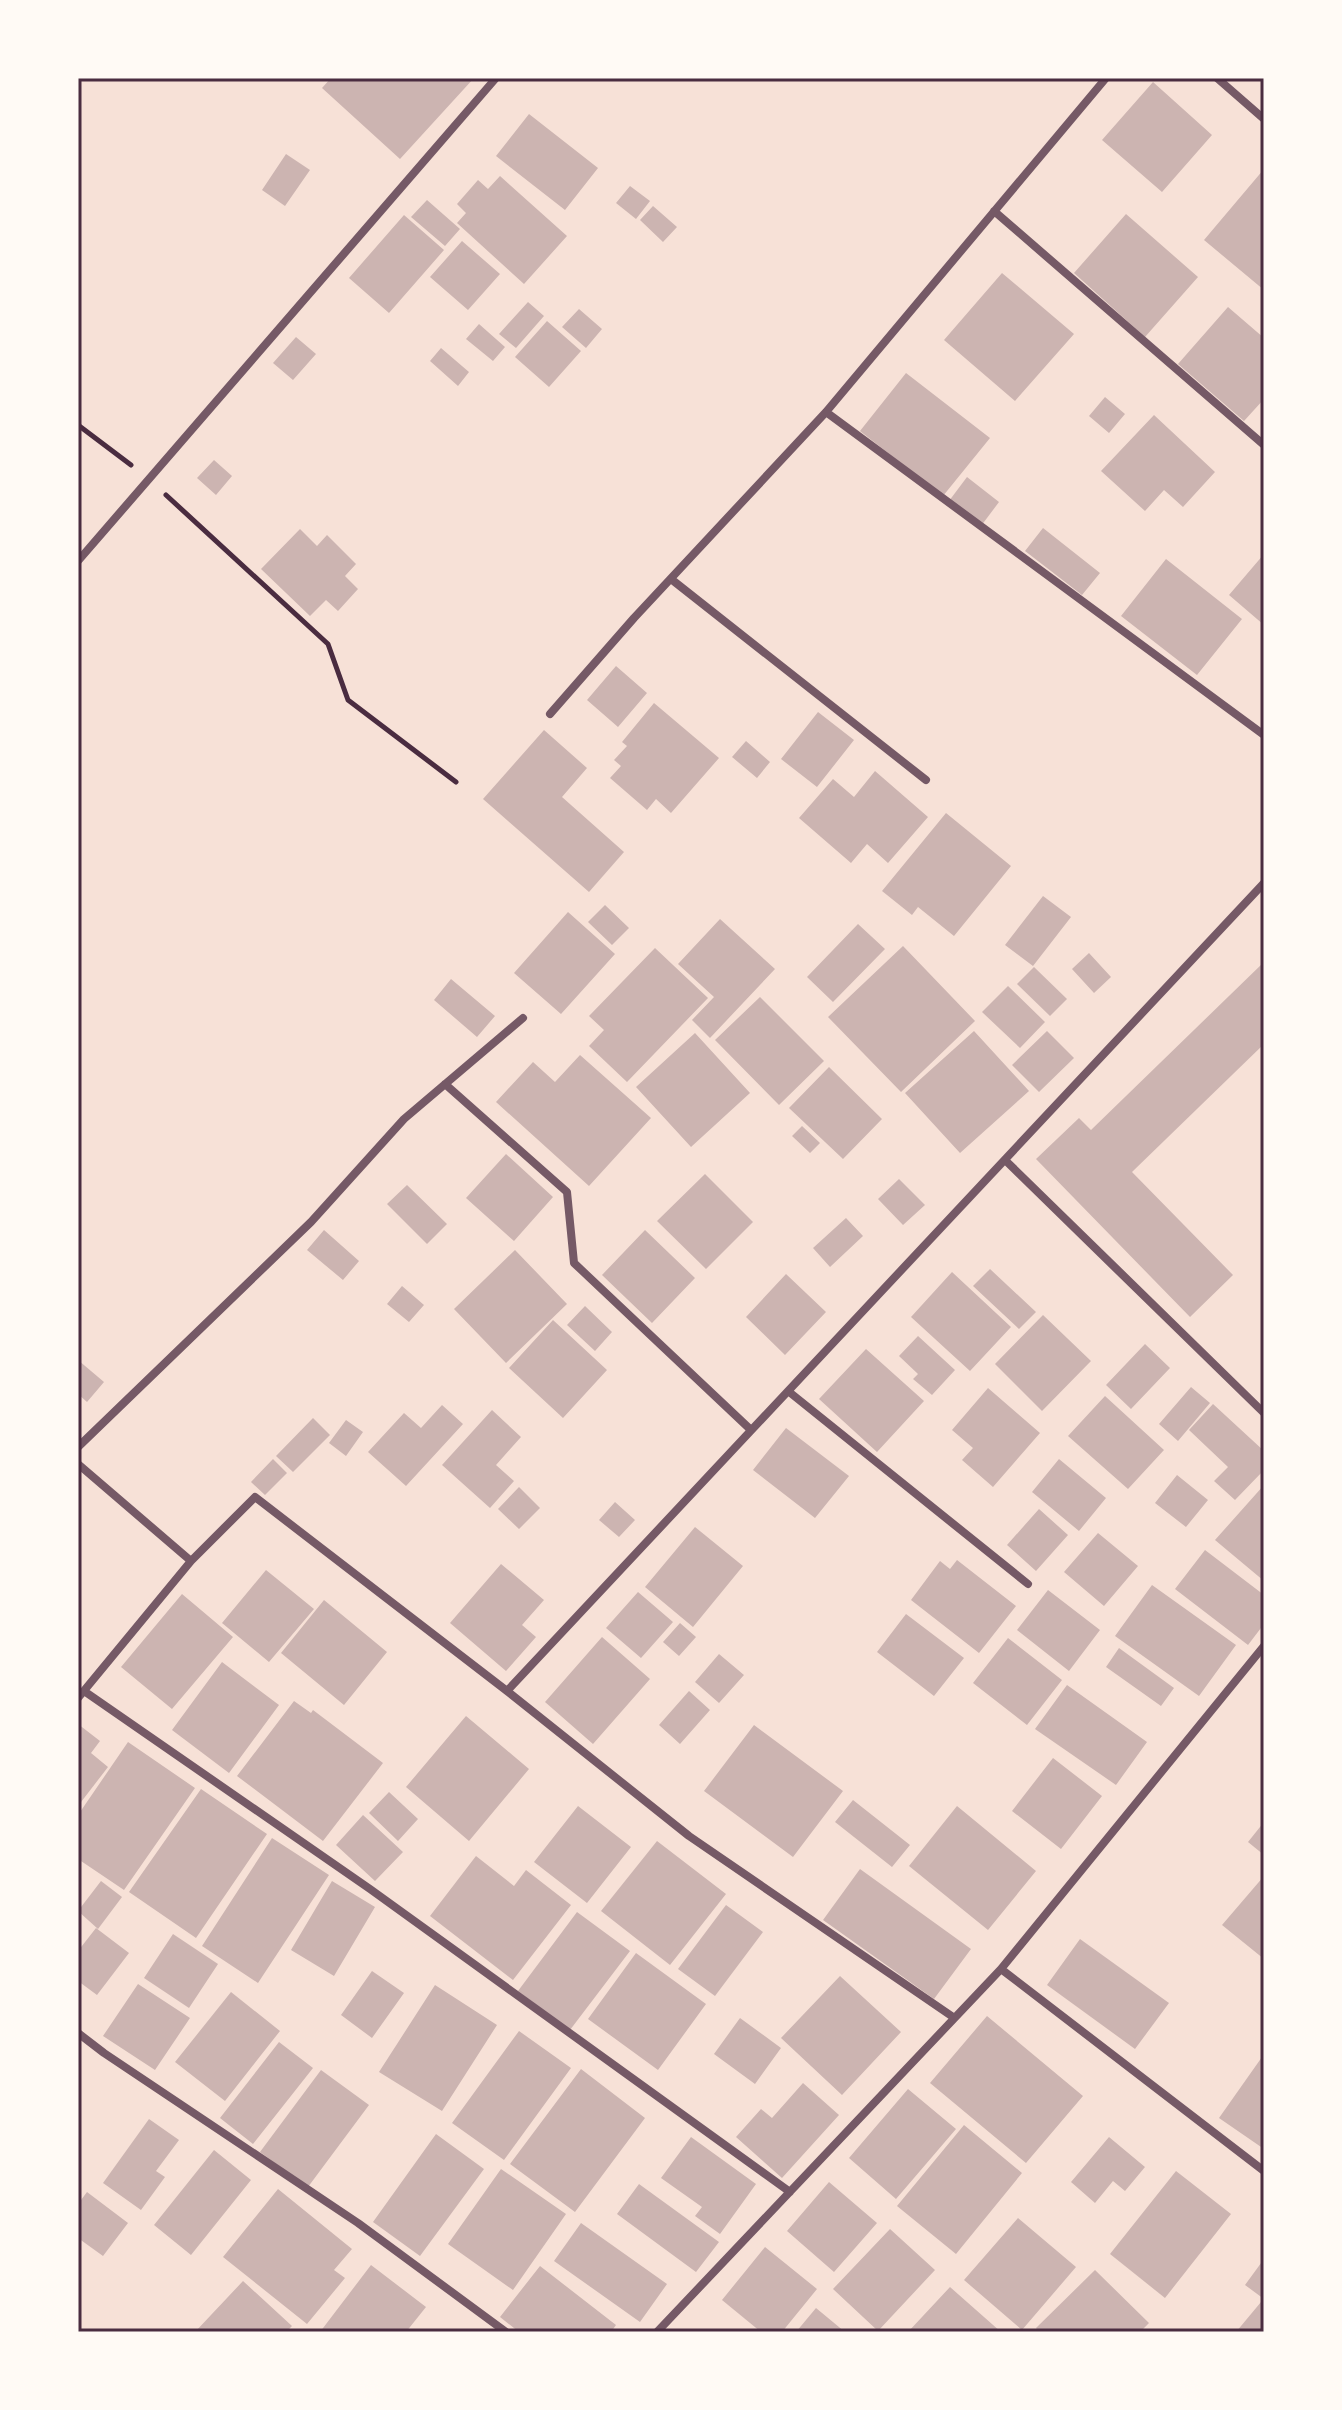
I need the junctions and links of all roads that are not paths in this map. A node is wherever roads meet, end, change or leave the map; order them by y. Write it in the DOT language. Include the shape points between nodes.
graph roads {
  1 [pos="496,78"];
  2 [pos="1106,78"];
  3 [pos="1217,78"];
  4 [pos="1264,119"];
  5 [pos="994,211"];
  6 [pos="826,412"];
  7 [pos="1264,445"];
  8 [pos="78,561"];
  9 [pos="671,579"];
  10 [pos="550,714"];
  11 [pos="1264,735"];
  12 [pos="926,780"];
  13 [pos="1264,883"];
  14 [pos="523,1018"];
  15 [pos="445,1084"];
  16 [pos="1005,1160"];
  17 [pos="788,1391"];
  18 [pos="1264,1413"];
  19 [pos="751,1430"];
  20 [pos="78,1447"];
  21 [pos="78,1464"];
  22 [pos="191,1561"];
  23 [pos="1028,1584"];
  24 [pos="1264,1646"];
  25 [pos="507,1691"];
  26 [pos="81,1694"];
  27 [pos="1001,1969"];
  28 [pos="953,2017"];
  29 [pos="78,2033"];
  30 [pos="1264,2171"];
  31 [pos="790,2192"];
  32 [pos="506,2332"];
  33 [pos="657,2332"];
  1 -- 8 [label="street"];
  2 -- 5 [label="street"];
  3 -- 4 [label="street"];
  5 -- 6 [label="street"];
  5 -- 7 [label="street"];
  6 -- 9 [label="street"];
  6 -- 11 [label="street"];
  9 -- 10 [label="street"];
  9 -- 12 [label="street"];
  13 -- 16 [label="street"];
  14 -- 15 [label="street"];
  15 -- 19 [label="street" via="567,1192 574,1263"];
  15 -- 20 [label="street"];
  16 -- 17 [label="street"];
  16 -- 18 [label="street"];
  17 -- 19 [label="street"];
  17 -- 23 [label="street"];
  19 -- 25 [label="street"];
  21 -- 22 [label="street"];
  22 -- 25 [label="street" via="255,1497"];
  22 -- 26 [label="street"];
  24 -- 27 [label="street"];
  25 -- 28 [label="street" via="689,1836"];
  26 -- 31 [label="street" via="370,1889"];
  27 -- 28 [label="street"];
  27 -- 30 [label="street"];
  28 -- 31 [label="street"];
  29 -- 32 [label="street" via="358,2223"];
  31 -- 33 [label="street"];
}
